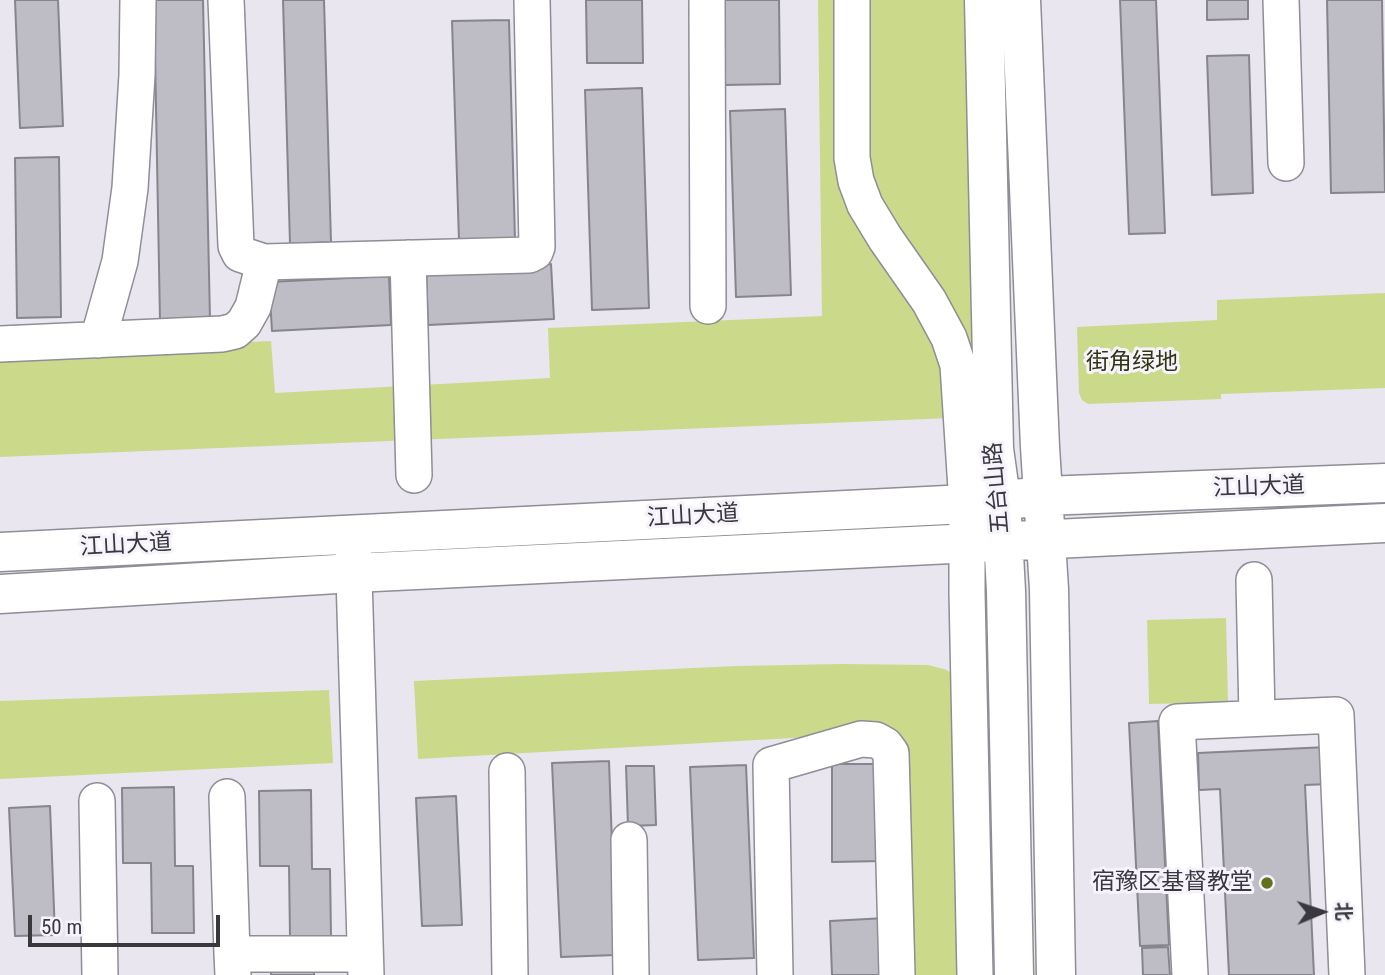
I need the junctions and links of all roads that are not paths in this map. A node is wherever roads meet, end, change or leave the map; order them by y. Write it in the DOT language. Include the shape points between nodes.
graph roads {
  1 [pos="138,0"];
  2 [pos="226,0"];
  3 [pos="532,0"];
  4 [pos="707,0"];
  5 [pos="852,0"];
  6 [pos="984,0"];
  7 [pos="1021,0"];
  8 [pos="1281,0"];
  9 [pos="1286,163"];
  10 [pos="408,258"];
  11 [pos="264,262"];
  12 [pos="708,306"];
  13 [pos="98,340"];
  14 [pos="0,344"];
  15 [pos="414,475"];
  16 [pos="1385,483"];
  17 [pos="1044,496"];
  18 [pos="984,502"];
  19 [pos="1385,523"];
  20 [pos="353,533"];
  21 [pos="1046,540"];
  22 [pos="985,542"];
  23 [pos="0,552"];
  24 [pos="354,573"];
  25 [pos="1254,580"];
  26 [pos="0,594"];
  27 [pos="1257,718"];
  28 [pos="507,771"];
  29 [pos="227,797"];
  30 [pos="97,801"];
  31 [pos="629,840"];
  32 [pos="232,965"];
  33 [pos="365,965"];
  34 [pos="100,975"];
  35 [pos="510,975"];
  36 [pos="631,975"];
  37 [pos="775,975"];
  38 [pos="897,975"];
  39 [pos="975,975"];
  40 [pos="1014,975"];
  41 [pos="1056,975"];
  42 [pos="1190,975"];
  43 [pos="1347,975"];
  1 -- 13 [label="lane" via="130,188 120,261"];
  2 -- 11 [label="lane" via="236,246 240,254"];
  3 -- 10 [label="lane" via="535,252"];
  4 -- 12 [label="lane"];
  5 -- 18 [label="lane" via="856,181 865,205 949,338"];
  6 -- 18 [label="main road, 五台山路" via="994,449"];
  7 -- 17 [label="main road, 五台山路"];
  8 -- 9 [label="lane"];
  10 -- 11 [label="lane"];
  10 -- 15 [label="lane"];
  11 -- 13 [label="lane" via="253,307 235,331"];
  13 -- 14 [label="lane"];
  16 -- 17 [label="main road, 江山大道"];
  17 -- 18 [label="main road, 江山大道"];
  17 -- 21 [label="main road, 五台山路"];
  18 -- 20 [label="main road, 江山大道"];
  18 -- 22 [label="main road, 五台山路"];
  19 -- 21 [label="main road, 江山大道"];
  20 -- 23 [label="main road, 江山大道"];
  20 -- 24 [label="lane"];
  21 -- 22 [label="main road, 江山大道"];
  21 -- 41 [label="main road, 五台山路"];
  22 -- 24 [label="main road, 江山大道"];
  22 -- 39 [label="lane"];
  22 -- 40 [label="main road, 五台山路" via="1006,604"];
  24 -- 26 [label="main road, 江山大道"];
  24 -- 33 [label="lane"];
  25 -- 27 [label="lane"];
  27 -- 42 [label="lane" via="1177,722"];
  27 -- 43 [label="lane" via="1336,715"];
  28 -- 35 [label="lane"];
  29 -- 32 [label="lane"];
  30 -- 34 [label="lane"];
  31 -- 36 [label="lane"];
  32 -- 33 [label="lane"];
  37 -- 38 [label="lane" via="771,765 861,739 876,740 891,753"];
}
